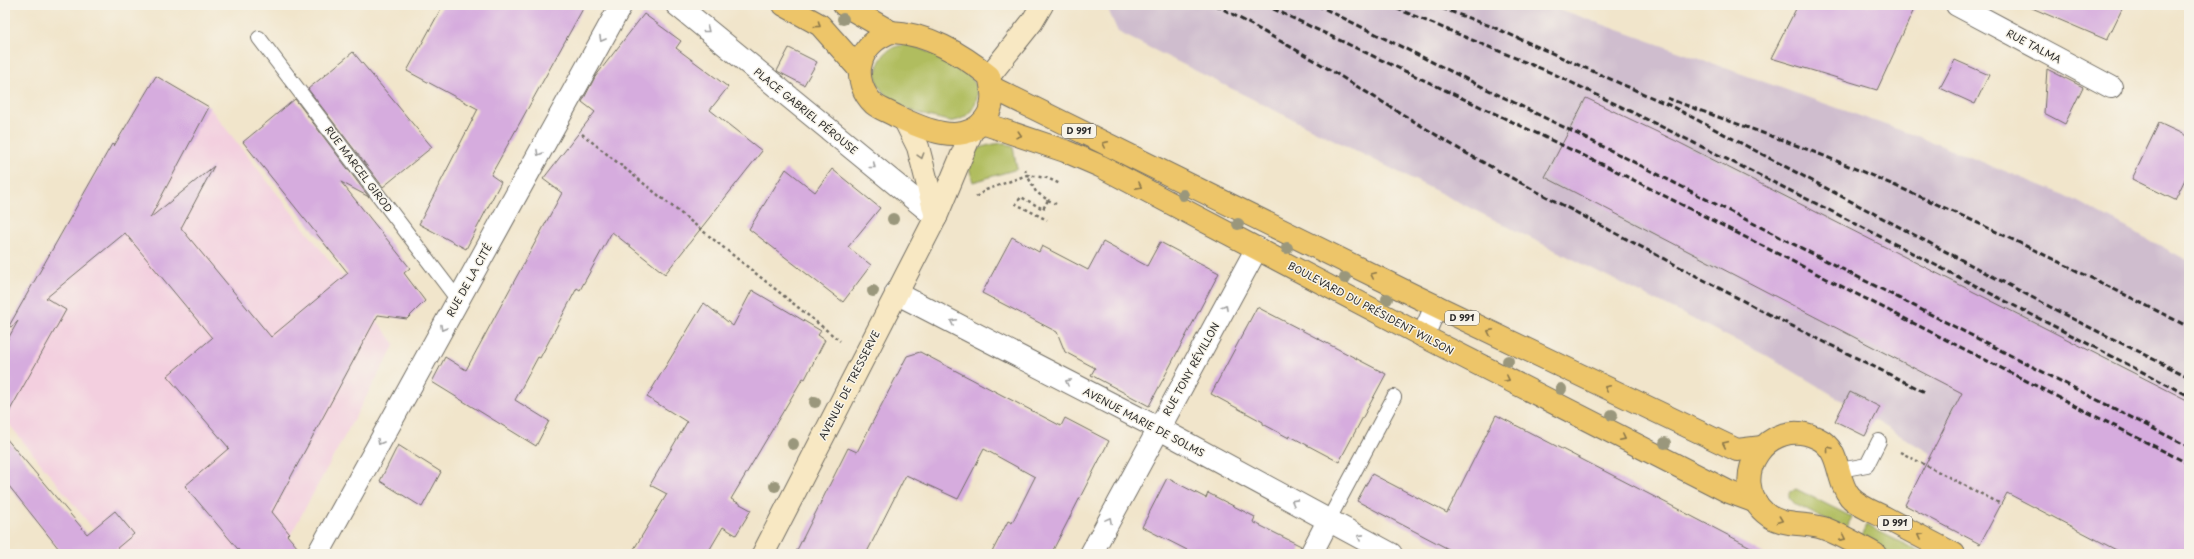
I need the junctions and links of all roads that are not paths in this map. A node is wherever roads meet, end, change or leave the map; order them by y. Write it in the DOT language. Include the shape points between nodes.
graph roads {
  1 [pos="621,5"];
  2 [pos="677,5"];
  3 [pos="784,5"];
  4 [pos="844,5"];
  5 [pos="1957,5"];
  6 [pos="1037,14"];
  7 [pos="892,32"];
  8 [pos="259,38"];
  9 [pos="859,69"];
  10 [pos="991,82"];
  11 [pos="2111,87"];
  12 [pos="905,121"];
  13 [pos="977,127"];
  14 [pos="936,217"];
  15 [pos="1257,248"];
  16 [pos="896,293"];
  17 [pos="458,300"];
  18 [pos="1436,306"];
  19 [pos="1422,336"];
  20 [pos="1394,397"];
  21 [pos="1158,428"];
  22 [pos="1879,441"];
  23 [pos="1762,447"];
  24 [pos="1842,477"];
  25 [pos="1756,502"];
  26 [pos="1328,521"];
  27 [pos="318,554"];
  28 [pos="763,554"];
  29 [pos="1091,554"];
  30 [pos="1311,554"];
  31 [pos="1391,554"];
  32 [pos="1875,554"];
  33 [pos="1954,554"];
  1 -- 17 [label="street, RUE DE LA CITÉ, one-way"];
  2 -- 14 [label="street, PLACE GABRIEL PÉROUSE, one-way"];
  3 -- 9 [label="main road, one-way" via="820,25"];
  4 -- 7 [label="main road"];
  5 -- 11 [label="street, RUE TALMA"];
  6 -- 10 [label="street"];
  7 -- 9 [label="main road" via="879,37 869,46 862,56"];
  7 -- 10 [label="main road" via="908,32 970,61"];
  8 -- 17 [label="lane, RUE MARCEL GIROD"];
  9 -- 12 [label="main road" via="860,82 874,104"];
  10 -- 13 [label="main road" via="993,100 990,113"];
  18 -- 10 [label="main road, D 991, one-way"];
  12 -- 13 [label="main road" via="946,134 959,134"];
  12 -- 14 [label="street, one-way" via="918,147"];
  13 -- 14 [label="street, AVENUE DE TRESSERVE"];
  13 -- 15 [label="main road, BOULEVARD DU PRÉSIDENT WILSON / D 991, one-way" via="1057,148 1100,166"];
  14 -- 16 [label="street, AVENUE DE TRESSERVE"];
  15 -- 19 [label="main road, BOULEVARD DU PRÉSIDENT WILSON / D 991"];
  21 -- 15 [label="street, RUE TONY RÉVILLON, one-way"];
  21 -- 16 [label="street, AVENUE MARIE DE SOLMS, one-way"];
  16 -- 28 [label="street, AVENUE DE TRESSERVE"];
  17 -- 27 [label="street, RUE DE LA CITÉ, one-way"];
  18 -- 19 [label="street"];
  23 -- 18 [label="main road, D 991, one-way" via="1736,450"];
  19 -- 25 [label="main road, BOULEVARD DU PRÉSIDENT WILSON / D 991, one-way" via="1729,492"];
  20 -- 26 [label="lane"];
  26 -- 21 [label="street, AVENUE MARIE DE SOLMS, one-way"];
  29 -- 21 [label="street, RUE TONY RÉVILLON, one-way"];
  22 -- 24 [label="lane" via="1867,465"];
  24 -- 23 [label="main road, D 991, one-way" via="1838,461 1830,448 1818,438 1804,433 1788,433 1774,438"];
  23 -- 25 [label="main road, D 991" via="1754,459 1750,473 1750,488"];
  33 -- 24 [label="main road, D 991, one-way" via="1851,498"];
  25 -- 32 [label="main road, D 991, one-way" via="1778,521 1809,524 1824,529"];
  26 -- 30 [label="street"];
  31 -- 26 [label="street, AVENUE MARIE DE SOLMS, one-way"];
}
